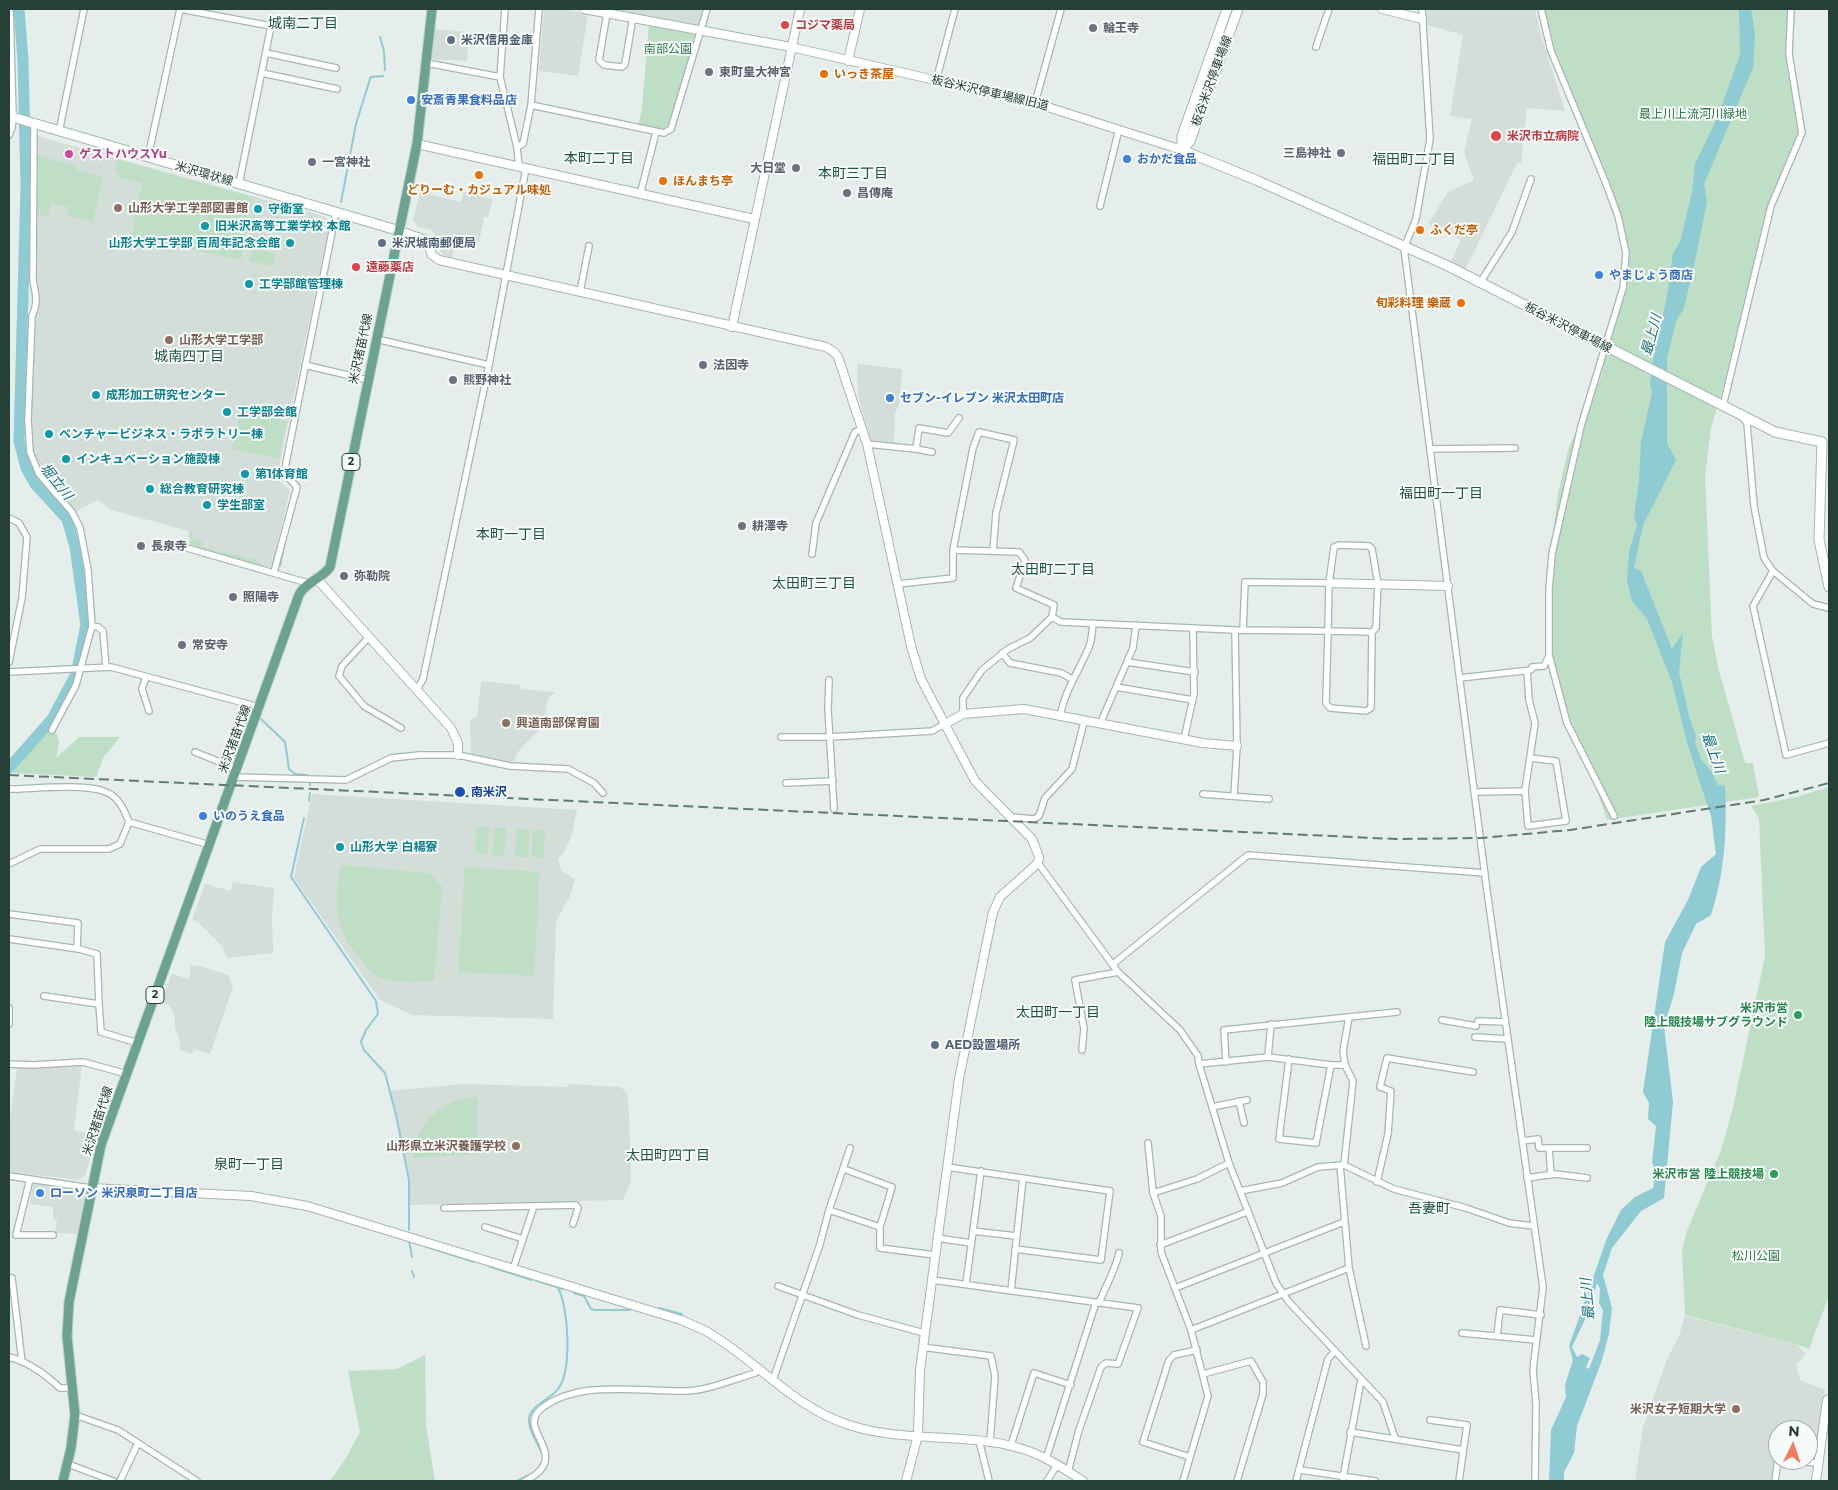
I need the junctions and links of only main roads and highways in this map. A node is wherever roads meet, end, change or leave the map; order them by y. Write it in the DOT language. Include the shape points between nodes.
graph roads {
  1 [pos="432,9"];
  2 [pos="1227,9"];
  3 [pos="1238,9"];
  4 [pos="12,117"];
  5 [pos="1182,150"];
  6 [pos="400,231"];
  7 [pos="1826,443"];
  8 [pos="1829,587"];
  9 [pos="63,1481"];
  1 -- 6 [label="main road, 米沢猪苗代線 / 2" via="418,144"];
  2 -- 5 [label="main road, 板谷米沢停車場線" via="1182,136"];
  3 -- 5 [label="main road, 板谷米沢停車場線" via="1190,141"];
  4 -- 6 [label="main road, 米沢環状線"];
  5 -- 7 [label="main road, 板谷米沢停車場線" via="1256,180 1480,282 1775,432"];
  6 -- 9 [label="main road, 米沢猪苗代線 / 2" via="330,567 299,596 101,1144 67,1317 75,1415"];
  7 -- 8 [label="main road, 板谷米沢停車場線" via="1819,540"];
}
